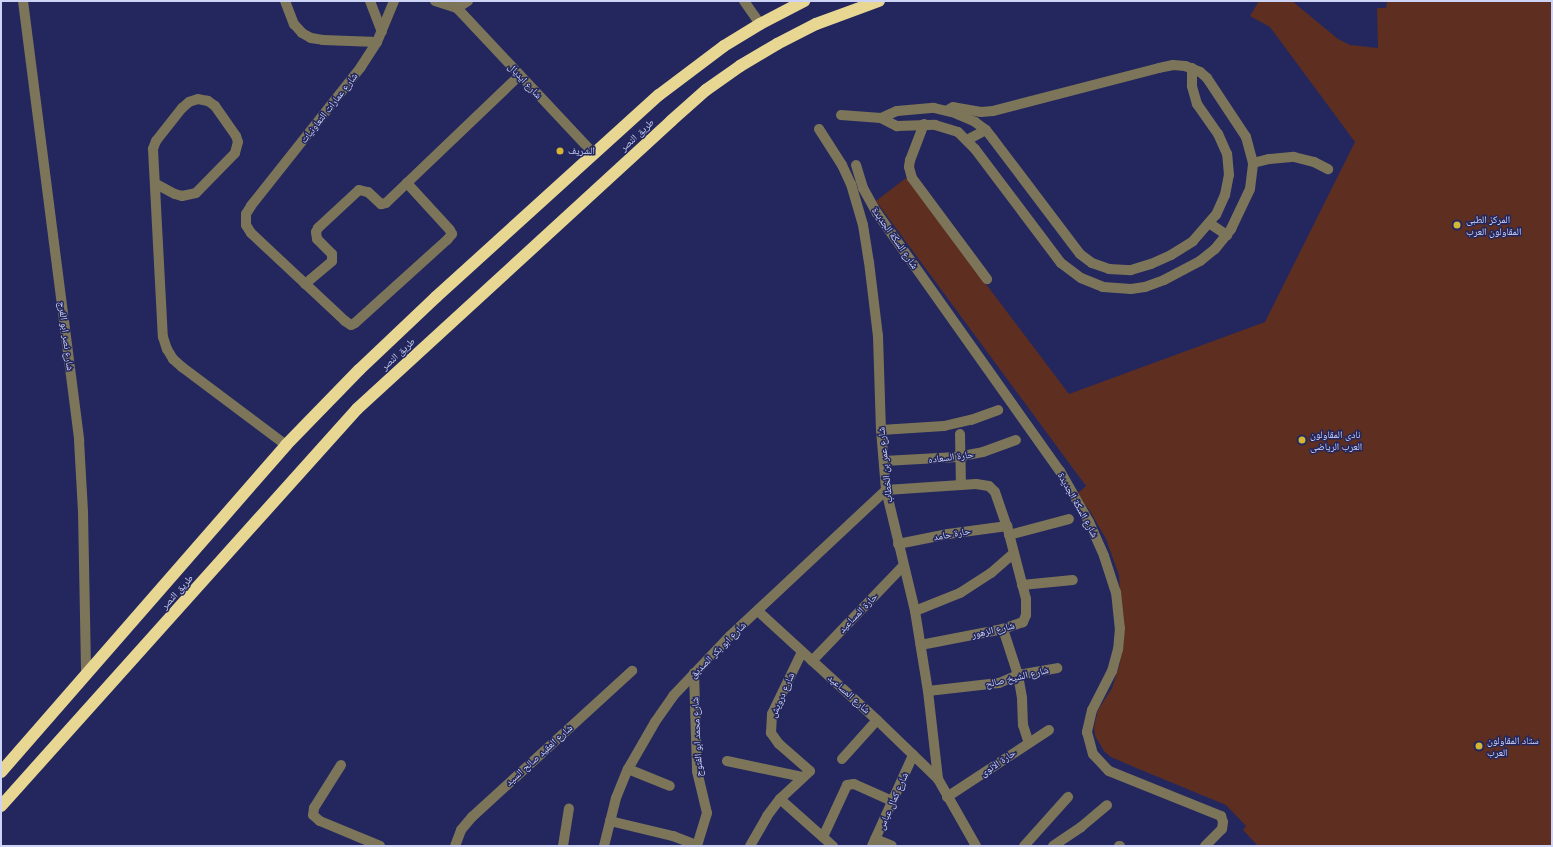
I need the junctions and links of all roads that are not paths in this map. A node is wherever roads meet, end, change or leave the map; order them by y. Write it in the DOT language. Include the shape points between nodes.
graph roads {
  1 [pos="23,1"];
  2 [pos="285,1"];
  3 [pos="370,1"];
  4 [pos="394,1"];
  5 [pos="435,1"];
  6 [pos="468,1"];
  7 [pos="744,1"];
  8 [pos="804,1"];
  9 [pos="879,1"];
  10 [pos="456,5"];
  11 [pos="760,24"];
  12 [pos="382,32"];
  13 [pos="377,42"];
  14 [pos="1192,68"];
  15 [pos="520,75"];
  16 [pos="910,109"];
  17 [pos="948,110"];
  18 [pos="841,115"];
  19 [pos="880,118"];
  20 [pos="924,124"];
  21 [pos="910,125"];
  22 [pos="819,129"];
  23 [pos="986,130"];
  24 [pos="968,140"];
  25 [pos="593,153"];
  26 [pos="1253,163"];
  27 [pos="856,165"];
  28 [pos="1328,169"];
  29 [pos="407,183"];
  30 [pos="156,184"];
  31 [pos="1209,224"];
  32 [pos="1227,235"];
  33 [pos="1092,263"];
  34 [pos="1081,278"];
  35 [pos="987,279"];
  36 [pos="305,284"];
  37 [pos="998,410"];
  38 [pos="881,430"];
  39 [pos="960,434"];
  40 [pos="1016,440"];
  41 [pos="286,445"];
  42 [pos="962,457"];
  43 [pos="884,461"];
  44 [pos="961,485"];
  45 [pos="886,490"];
  46 [pos="1069,519"];
  47 [pos="1008,530"];
  48 [pos="898,544"];
  49 [pos="1014,553"];
  50 [pos="903,566"];
  51 [pos="1073,580"];
  52 [pos="1022,585"];
  53 [pos="758,611"];
  54 [pos="915,611"];
  55 [pos="1003,629"];
  56 [pos="921,645"];
  57 [pos="802,652"];
  58 [pos="812,661"];
  59 [pos="1057,668"];
  60 [pos="632,671"];
  61 [pos="694,673"];
  62 [pos="86,674"];
  63 [pos="1018,675"];
  64 [pos="928,691"];
  65 [pos="877,720"];
  66 [pos="1048,730"];
  67 [pos="1029,743"];
  68 [pos="913,755"];
  69 [pos="842,759"];
  70 [pos="727,761"];
  71 [pos="341,765"];
  72 [pos="628,769"];
  73 [pos="1,772"];
  74 [pos="806,774"];
  75 [pos="938,779"];
  76 [pos="670,786"];
  77 [pos="947,797"];
  78 [pos="1068,798"];
  79 [pos="780,799"];
  80 [pos="892,801"];
  81 [pos="1106,805"];
  82 [pos="1,806"];
  83 [pos="569,808"];
  84 [pos="610,821"];
  85 [pos="823,837"];
  86 [pos="874,843"];
  87 [pos="697,845"];
  88 [pos="380,846"];
  89 [pos="455,846"];
  90 [pos="563,846"];
  91 [pos="604,846"];
  92 [pos="750,846"];
  93 [pos="833,846"];
  94 [pos="892,846"];
  95 [pos="976,846"];
  96 [pos="1024,846"];
  97 [pos="1053,846"];
  98 [pos="1205,846"];
  1 -- 62 [label="street, شارع نصر ابو الفرج" via="79,440"];
  2 -- 13 [label="street" via="294,24 311,38"];
  3 -- 12 [label="street"];
  4 -- 12 [label="street, شارع عمارات التعاونيات"];
  5 -- 10 [label="street, شارع ايديال"];
  6 -- 10 [label="street"];
  7 -- 11 [label="street"];
  8 -- 11 [label="highway, طريق النصر"];
  9 -- 82 [label="highway, طريق النصر" via="816,24 777,44 706,90 357,409"];
  10 -- 15 [label="street, شارع ايديال"];
  11 -- 25 [label="highway, طريق النصر" via="680,78"];
  12 -- 13 [label="street, شارع عمارات التعاونيات"];
  13 -- 36 [label="street, شارع عمارات التعاونيات" via="344,91 246,214 246,225 251,233"];
  14 -- 17 [label="street" via="1167,66 993,111 980,112 953,107"];
  14 -- 26 [label="street" via="1204,75 1246,137"];
  14 -- 31 [label="street" via="1192,86 1197,104 1223,144 1229,164 1225,195"];
  15 -- 25 [label="street, شارع ايديال"];
  15 -- 29 [label="street"];
  16 -- 17 [label="street"];
  16 -- 19 [label="street"];
  16 -- 21 [label="street"];
  17 -- 23 [label="street" via="968,118"];
  18 -- 19 [label="street"];
  19 -- 21 [label="street" via="897,126"];
  20 -- 21 [label="street"];
  20 -- 24 [label="street" via="951,129"];
  20 -- 35 [label="street" via="910,160 912,178"];
  22 -- 38 [label="street, شارع عمر بن الخطاب" via="851,184 863,225 878,336"];
  23 -- 24 [label="street"];
  23 -- 33 [label="street" via="1073,247"];
  24 -- 34 [label="street" via="1054,255"];
  25 -- 41 [label="highway, طريق النصر" via="381,349"];
  26 -- 28 [label="street" via="1294,157"];
  26 -- 32 [label="street" via="1250,189 1239,216"];
  27 -- 98 [label="street, شارع السكة الجديدة" via="863,188 877,213 1060,471 1089,522 1104,556 1116,592 1120,628 1118,650 1112,671 1092,710 1087,732 1093,754 1108,771 1221,816 1222,829"];
  29 -- 36 [label="street" via="384,204 379,203 368,192 358,190 318,228 317,239 330,252 332,260"];
  29 -- 36 [label="street" via="450,230 452,234 447,240 355,323 348,324"];
  30 -- 30 [label="street" via="153,149 156,141 189,102 198,99 216,106 236,136 238,142 235,153 196,193 175,194"];
  30 -- 41 [label="street" via="163,337 167,349 182,367"];
  31 -- 32 [label="street"];
  31 -- 33 [label="street" via="1179,251 1142,268 1120,271"];
  32 -- 34 [label="street" via="1200,261 1145,287 1117,289 1103,287"];
  33 -- 34 [label="street"];
  37 -- 38 [label="street" via="944,426"];
  38 -- 43 [label="street, شارع عمر بن الخطاب"];
  39 -- 42 [label="street"];
  40 -- 42 [label="street, حارة السعاده"];
  41 -- 62 [label="highway, طريق النصر"];
  42 -- 43 [label="street, حارة السعاده"];
  42 -- 44 [label="street"];
  43 -- 45 [label="street, شارع عمر بن الخطاب"];
  44 -- 45 [label="street, شارع الزهور"];
  44 -- 47 [label="street, شارع الزهور" via="989,486 995,492"];
  45 -- 48 [label="street, شارع عمر بن الخطاب"];
  45 -- 53 [label="street, شارع ابو بكر الصديق"];
  46 -- 47 [label="street, حارة حامد"];
  47 -- 48 [label="street, حارة حامد" via="948,534"];
  47 -- 49 [label="street, شارع الزهور"];
  48 -- 50 [label="street, شارع عمر بن الخطاب"];
  49 -- 52 [label="street, شارع الزهور"];
  49 -- 54 [label="street" via="991,573 960,593"];
  50 -- 54 [label="street, شارع عمر بن الخطاب"];
  50 -- 58 [label="street, حارة المساعيد"];
  51 -- 52 [label="street"];
  52 -- 55 [label="street, شارع الزهور" via="1026,599 1026,615 1023,622"];
  53 -- 57 [label="street, شارع المساعيد"];
  53 -- 61 [label="street, شارع ابو بكر الصديق"];
  54 -- 56 [label="street, شارع عمر بن الخطاب"];
  55 -- 56 [label="street, شارع الزهور"];
  55 -- 63 [label="street"];
  56 -- 64 [label="street, شارع عمر بن الخطاب"];
  57 -- 58 [label="street, شارع المساعيد"];
  57 -- 74 [label="street, شارع درويش" via="770,723 771,733"];
  58 -- 65 [label="street, شارع المساعيد"];
  59 -- 63 [label="street, شارع الشيخ صالح"];
  60 -- 89 [label="street, شارع العقيد صالح السيد" via="472,817 461,830"];
  61 -- 72 [label="street, شارع ابو بكر الصديق" via="673,696 655,722"];
  61 -- 87 [label="street, شارع محمد ابو الفتوح" via="698,771 707,812"];
  62 -- 73 [label="highway, طريق النصر"];
  63 -- 64 [label="street, شارع الشيخ صالح" via="999,683"];
  63 -- 67 [label="street" via="1022,698 1022,725"];
  64 -- 75 [label="street, شارع عمر بن الخطاب"];
  65 -- 68 [label="street, شارع المساعيد"];
  65 -- 69 [label="street"];
  66 -- 67 [label="street, حارة الانوى"];
  67 -- 77 [label="street, حارة الانوى"];
  68 -- 75 [label="street, شارع المساعيد"];
  68 -- 80 [label="street, شارع كمال عباس"];
  70 -- 74 [label="street"];
  71 -- 88 [label="street" via="314,808 313,814 320,822"];
  72 -- 76 [label="street"];
  72 -- 84 [label="street, شارع ابو بكر الصديق"];
  74 -- 79 [label="street"];
  75 -- 77 [label="street, شارع عمر بن الخطاب"];
  77 -- 95 [label="street, شارع عمر بن الخطاب"];
  78 -- 96 [label="street"];
  79 -- 85 [label="street"];
  79 -- 92 [label="street"];
  80 -- 85 [label="street" via="854,784 847,785"];
  80 -- 86 [label="street, شارع كمال عباس"];
  81 -- 97 [label="street" via="1081,827"];
  83 -- 90 [label="street"];
  84 -- 87 [label="street" via="673,836"];
  84 -- 91 [label="street, شارع ابو بكر الصديق"];
  85 -- 93 [label="street"];
  86 -- 94 [label="street"];
}
